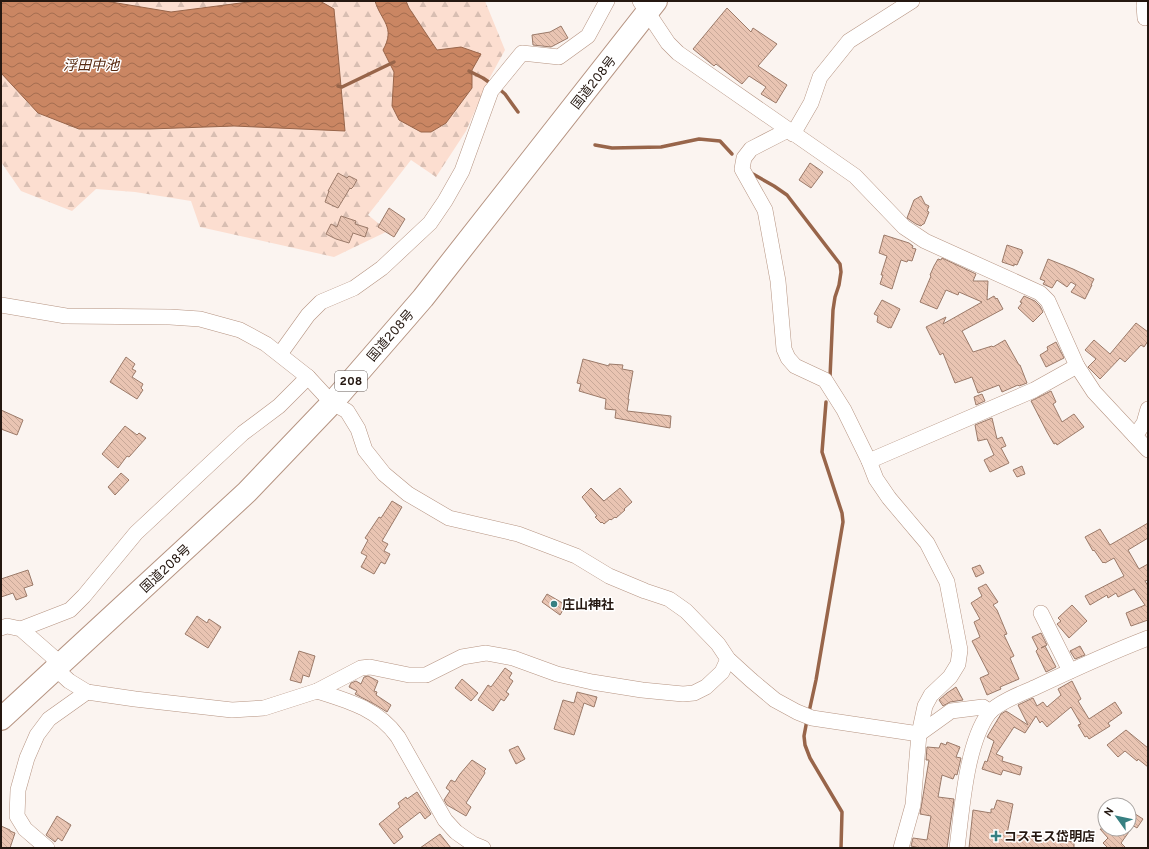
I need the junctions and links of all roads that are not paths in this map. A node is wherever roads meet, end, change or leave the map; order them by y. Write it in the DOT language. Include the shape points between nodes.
graph roads {
  1 [pos="607,1"];
  2 [pos="912,1"];
  3 [pos="1145,1"];
  4 [pos="648,5"];
  5 [pos="1145,18"];
  6 [pos="790,132"];
  7 [pos="1,305"];
  8 [pos="280,354"];
  9 [pos="1077,366"];
  10 [pos="308,377"];
  11 [pos="332,403"];
  12 [pos="1148,409"];
  13 [pos="1135,436"];
  14 [pos="1148,450"];
  15 [pos="869,461"];
  16 [pos="1041,613"];
  17 [pos="1,628"];
  18 [pos="21,629"];
  19 [pos="1148,638"];
  20 [pos="728,659"];
  21 [pos="56,669"];
  22 [pos="1070,671"];
  23 [pos="317,691"];
  24 [pos="87,692"];
  25 [pos="990,712"];
  26 [pos="1,719"];
  27 [pos="919,734"];
  28 [pos="47,848"];
  29 [pos="483,848"];
  30 [pos="901,848"];
  31 [pos="957,848"];
  1 -- 8 [label="street" via="588,36 558,57 522,53 495,86 462,171 430,223 382,268 354,288 321,302 308,315"];
  2 -- 6 [label="street" via="849,42 820,77 811,103"];
  3 -- 5 [label="street"];
  4 -- 6 [label="street" via="668,43 678,53"];
  4 -- 11 [label="highway, 国道208号 / 208" via="423,298"];
  6 -- 9 [label="street" via="855,176 904,227 925,241 1040,293 1048,300"];
  6 -- 15 [label="street" via="751,149 744,158 742,169 764,210 778,281 784,349 795,366 825,380 844,410"];
  7 -- 8 [label="street" via="66,316 200,319 240,330"];
  8 -- 10 [label="street"];
  9 -- 13 [label="street" via="1094,392"];
  9 -- 15 [label="street" via="1034,390"];
  10 -- 11 [label="street"];
  10 -- 18 [label="street" via="284,401 243,433 136,533 70,610"];
  11 -- 20 [label="street" via="347,411 358,429 366,450 384,474 408,494 449,518 518,534 576,556 609,576 669,599 686,611 718,644"];
  11 -- 21 [label="highway, 国道208号 / 208" via="247,492"];
  12 -- 13 [label="street" via="1144,423"];
  13 -- 14 [label="street"];
  15 -- 27 [label="street" via="876,479 927,544 947,582 960,650 958,664 950,677 931,695 925,706"];
  16 -- 22 [label="street"];
  17 -- 18 [label="street" via="7,626"];
  18 -- 21 [label="street" via="53,657"];
  19 -- 22 [label="street"];
  20 -- 23 [label="street" via="722,672 706,687 694,693 683,694 592,682 557,674 513,658 486,653 462,657 426,675 361,668"];
  20 -- 27 [label="street" via="775,700 807,716"];
  21 -- 24 [label="street"];
  21 -- 26 [label="highway, 国道208号 / 208"];
  22 -- 25 [label="street" via="1009,699"];
  23 -- 24 [label="street" via="264,708 232,710"];
  23 -- 29 [label="street" via="355,704 375,714 390,726 445,820 456,832"];
  24 -- 28 [label="street" via="49,720 37,735 18,790 17,816 25,828"];
  25 -- 27 [label="street" via="983,707 951,711"];
  25 -- 31 [label="street" via="970,756"];
  27 -- 30 [label="street" via="913,805"];
}
